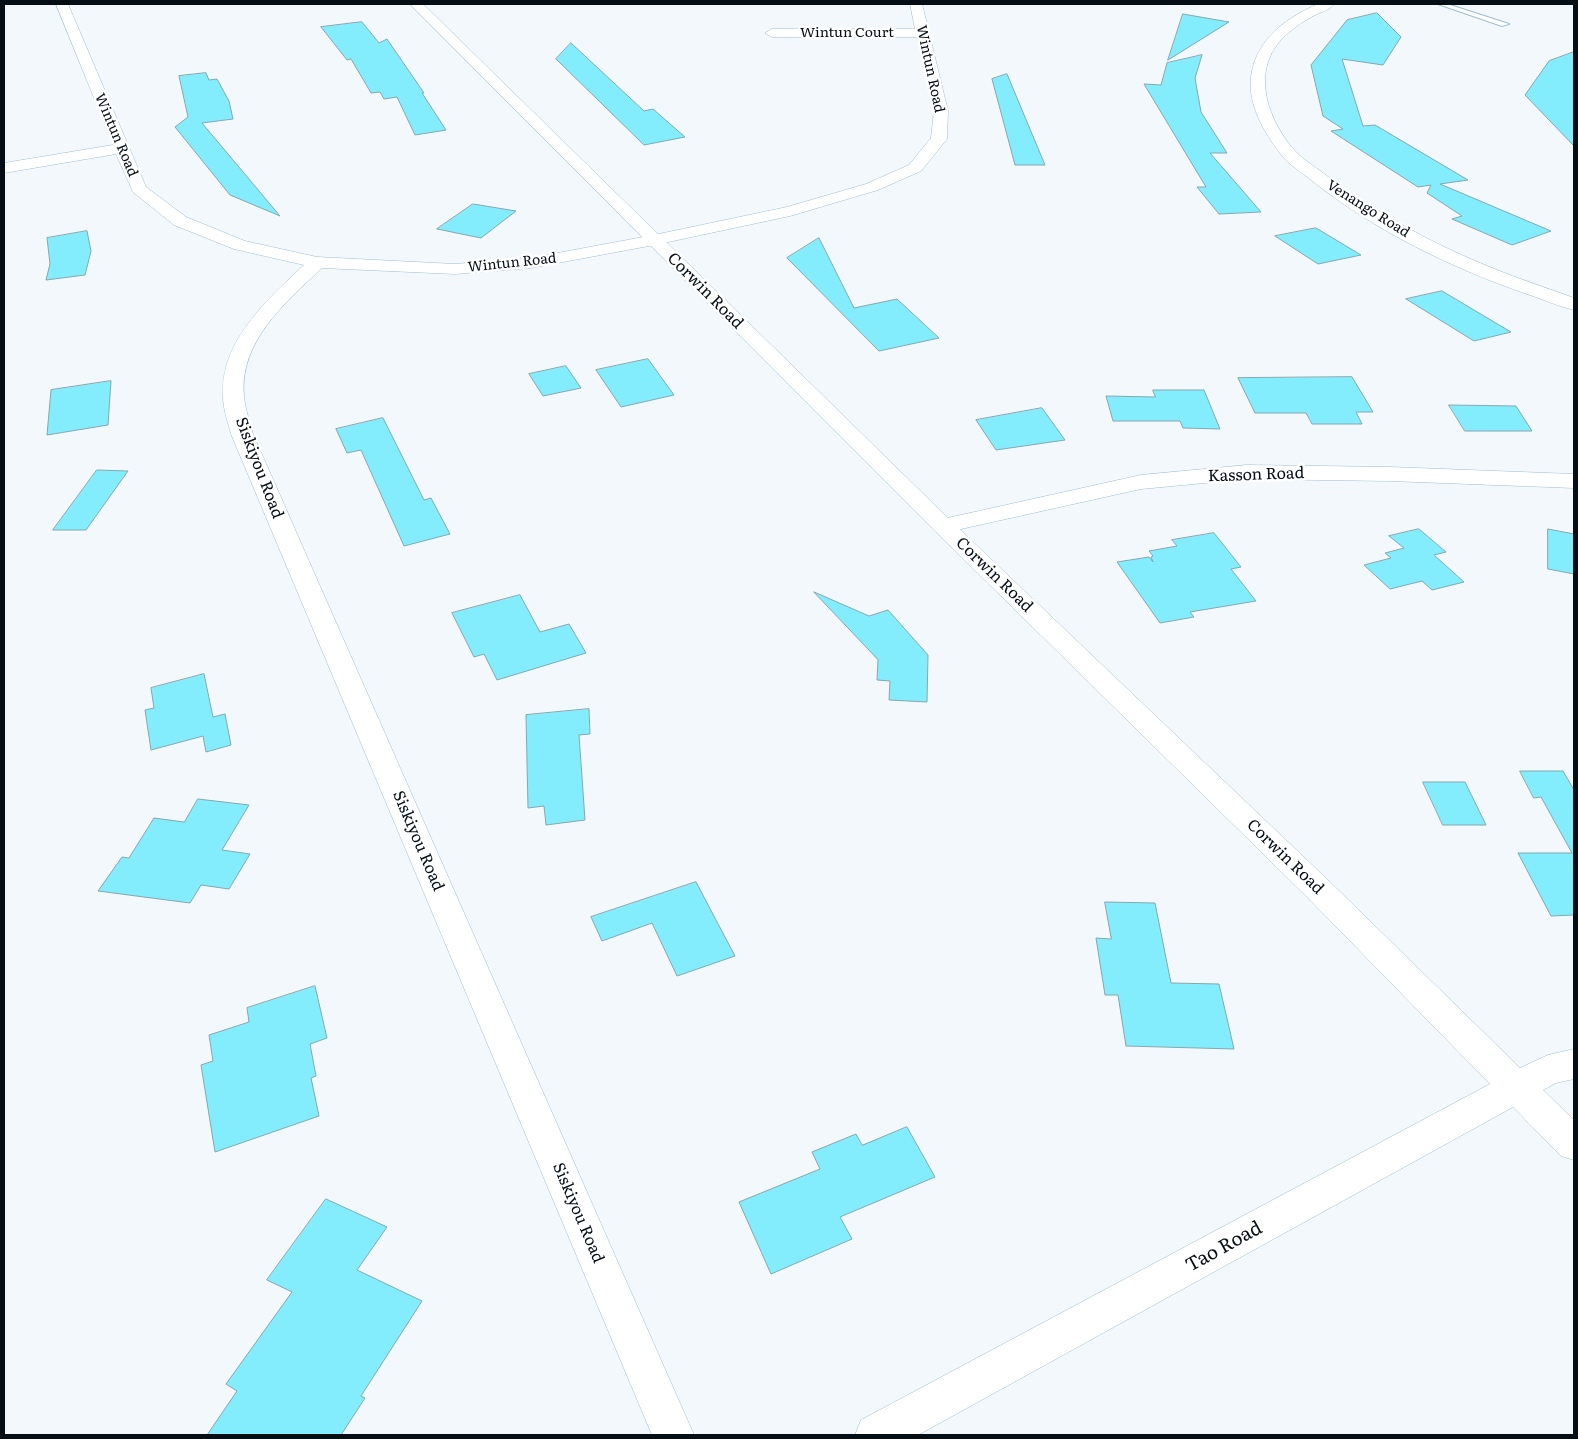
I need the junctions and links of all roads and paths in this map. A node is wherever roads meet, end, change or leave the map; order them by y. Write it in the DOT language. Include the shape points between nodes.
graph roads {
  1 [pos="62,4"];
  2 [pos="416,4"];
  3 [pos="916,4"];
  4 [pos="1328,4"];
  5 [pos="1441,4"];
  6 [pos="1505,24"];
  7 [pos="772,33"];
  8 [pos="923,33"];
  9 [pos="122,148"];
  10 [pos="4,168"];
  11 [pos="654,240"];
  12 [pos="317,262"];
  13 [pos="1574,304"];
  14 [pos="1574,481"];
  15 [pos="943,526"];
  16 [pos="1574,1064"];
  17 [pos="1519,1088"];
  18 [pos="1574,1144"];
  19 [pos="673,1435"];
  20 [pos="876,1435"];
  1 -- 9 [label="street, Wintun Road"];
  2 -- 11 [label="street, Corwin Road"];
  3 -- 8 [label="street, Wintun Road"];
  4 -- 13 [label="street, Venango Road" via="1291,23 1272,41 1260,63 1257,89 1267,121 1291,156 1338,194 1406,234 1485,272"];
  5 -- 6 [label="lane"];
  7 -- 8 [label="street, Wintun Court"];
  8 -- 11 [label="street, Wintun Road" via="941,111 939,139 915,168 872,187 790,211"];
  9 -- 10 [label="street"];
  9 -- 12 [label="street, Wintun Road" via="139,188 180,222 240,245"];
  11 -- 12 [label="street, Wintun Road" via="531,263 455,269"];
  11 -- 15 [label="street, Corwin Road"];
  12 -- 19 [label="street, Siskiyou Road" via="249,334 236,364 233,394 242,434"];
  14 -- 15 [label="street, Kasson Road" via="1247,472 1141,482"];
  15 -- 17 [label="street, Corwin Road" via="1318,888"];
  16 -- 17 [label="street, Tao Road" via="1548,1070"];
  17 -- 18 [label="street, Corwin Road"];
  17 -- 20 [label="street, Tao Road"];
}
